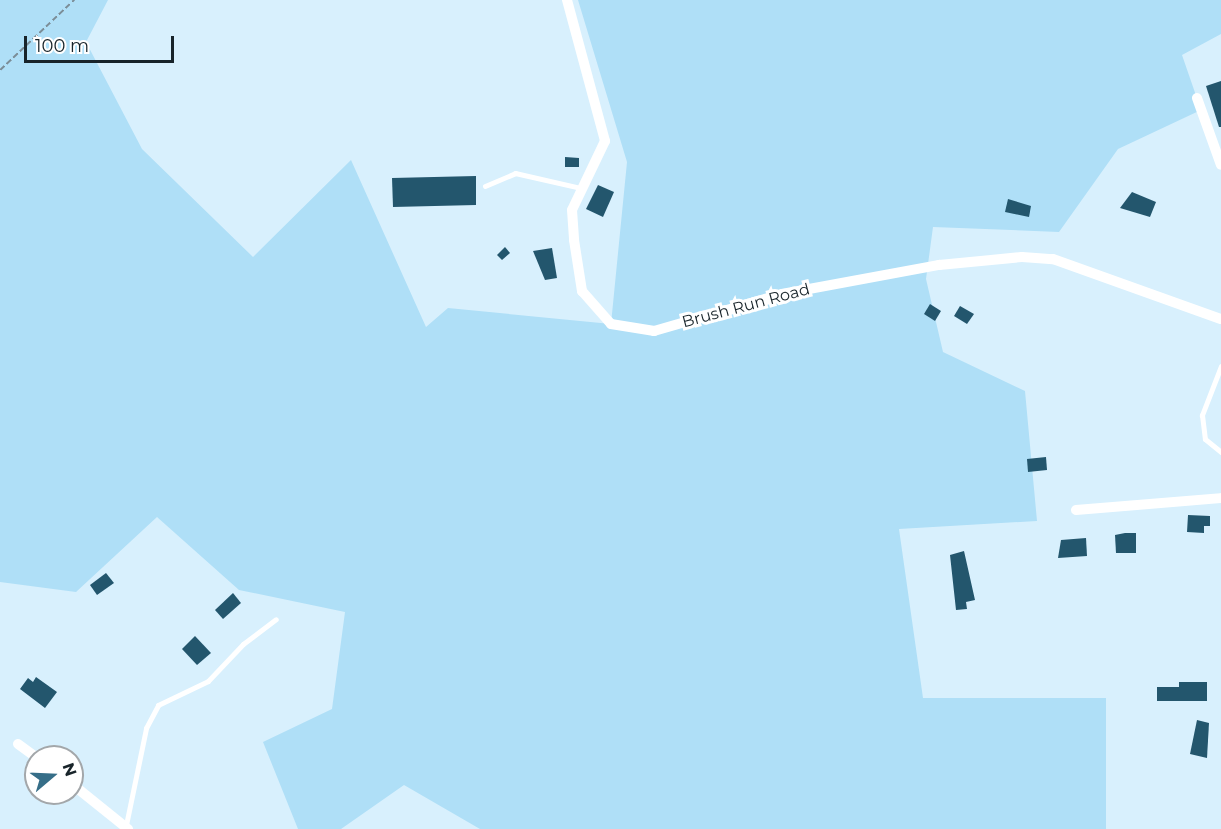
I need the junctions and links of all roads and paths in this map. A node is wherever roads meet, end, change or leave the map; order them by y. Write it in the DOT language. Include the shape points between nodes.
graph roads {
  1 [pos="74,0"];
  2 [pos="567,0"];
  3 [pos="0,70"];
  4 [pos="1197,98"];
  5 [pos="1221,165"];
  6 [pos="485,186"];
  7 [pos="580,188"];
  8 [pos="1221,319"];
  9 [pos="1221,366"];
  10 [pos="1221,452"];
  11 [pos="1221,498"];
  12 [pos="1076,510"];
  13 [pos="276,619"];
  14 [pos="18,744"];
  15 [pos="24,748"];
  16 [pos="84,794"];
  17 [pos="126,828"];
  1 -- 3 [label="path"];
  2 -- 7 [label="street, Brush Run Road" via="605,141"];
  4 -- 5 [label="street"];
  6 -- 7 [label="lane" via="515,173"];
  7 -- 8 [label="street, Brush Run Road" via="572,210 582,291 611,324 630,331 654,332 782,294 939,265 1022,257 1053,259"];
  9 -- 10 [label="lane" via="1204,401 1202,422 1209,447"];
  11 -- 12 [label="street"];
  13 -- 17 [label="lane" via="243,644 208,681 158,705 146,729"];
  14 -- 15 [label="street"];
  16 -- 17 [label="street"];
}
